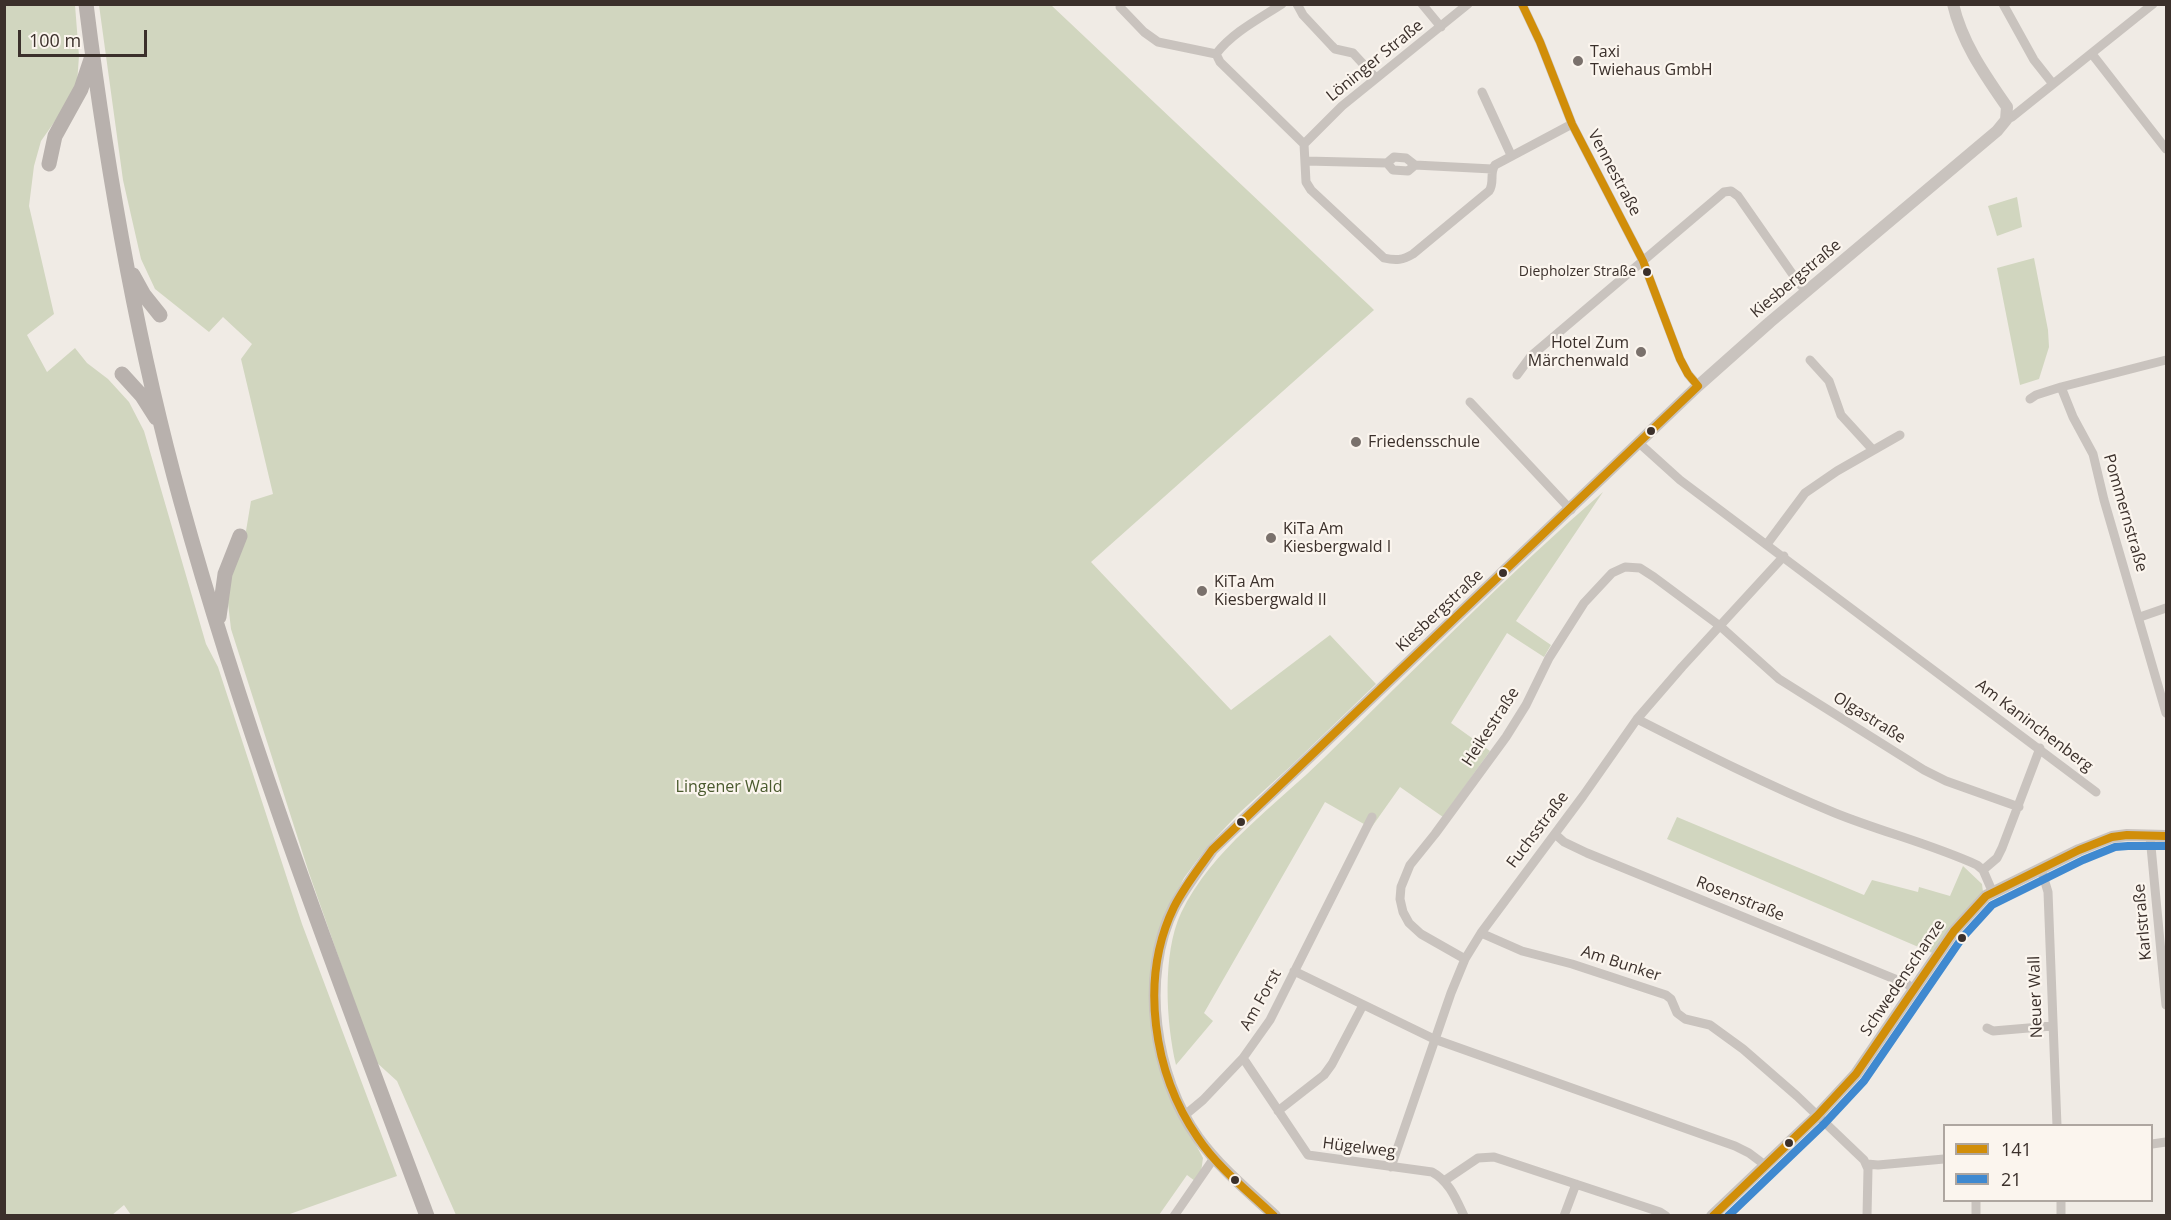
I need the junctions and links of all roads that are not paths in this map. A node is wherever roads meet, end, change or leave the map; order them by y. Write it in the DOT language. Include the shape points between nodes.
graph roads {
  1 [pos="86,4"];
  2 [pos="1282,4"];
  3 [pos="1297,4"];
  4 [pos="1422,4"];
  5 [pos="1468,4"];
  6 [pos="1522,4"];
  7 [pos="1953,4"];
  8 [pos="2004,4"];
  9 [pos="2153,4"];
  10 [pos="1120,7"];
  11 [pos="1441,27"];
  12 [pos="1216,54"];
  13 [pos="2092,54"];
  14 [pos="92,56"];
  15 [pos="1376,78"];
  16 [pos="2053,84"];
  17 [pos="1482,92"];
  18 [pos="2006,120"];
  19 [pos="1572,124"];
  20 [pos="1304,144"];
  21 [pos="2166,149"];
  22 [pos="1511,155"];
  23 [pos="1306,161"];
  24 [pos="49,164"];
  25 [pos="1492,169"];
  26 [pos="1643,261"];
  27 [pos="125,262"];
  28 [pos="1807,292"];
  29 [pos="160,315"];
  30 [pos="1810,360"];
  31 [pos="2166,360"];
  32 [pos="122,374"];
  33 [pos="1517,375"];
  34 [pos="1698,386"];
  35 [pos="2061,387"];
  36 [pos="2030,399"];
  37 [pos="1470,402"];
  38 [pos="162,428"];
  39 [pos="1900,435"];
  40 [pos="1639,443"];
  41 [pos="1873,450"];
  42 [pos="1571,510"];
  43 [pos="240,536"];
  44 [pos="1767,544"];
  45 [pos="1784,556"];
  46 [pos="2166,608"];
  47 [pos="2140,617"];
  48 [pos="1720,626"];
  49 [pos="218,629"];
  50 [pos="2166,713"];
  51 [pos="1637,719"];
  52 [pos="2040,748"];
  53 [pos="2096,792"];
  54 [pos="2019,807"];
  55 [pos="1372,817"];
  56 [pos="1555,834"];
  57 [pos="2150,836"];
  58 [pos="2166,836"];
  59 [pos="2041,869"];
  60 [pos="1983,870"];
  61 [pos="1993,893"];
  62 [pos="1481,933"];
  63 [pos="1465,959"];
  64 [pos="1294,971"];
  65 [pos="1915,990"];
  66 [pos="1363,1005"];
  67 [pos="2166,1005"];
  68 [pos="2052,1026"];
  69 [pos="1987,1028"];
  70 [pos="1434,1039"];
  71 [pos="1243,1058"];
  72 [pos="1278,1111"];
  73 [pos="1185,1115"];
  74 [pos="1817,1116"];
  75 [pos="2057,1124"];
  76 [pos="1214,1158"];
  77 [pos="1943,1159"];
  78 [pos="1867,1164"];
  79 [pos="1765,1165"];
  80 [pos="1391,1167"];
  81 [pos="1444,1181"];
  82 [pos="1576,1184"];
  83 [pos="427,1215"];
  84 [pos="1174,1215"];
  85 [pos="1275,1215"];
  86 [pos="1464,1215"];
  87 [pos="1564,1215"];
  88 [pos="1666,1215"];
  89 [pos="1712,1215"];
  90 [pos="1867,1215"];
  1 -- 14 [label="main road"];
  2 -- 12 [label="street" via="1243,29"];
  3 -- 15 [label="street" via="1335,49 1353,53"];
  4 -- 11 [label="street"];
  5 -- 11 [label="street, Löninger Straße"];
  6 -- 19 [label="street, Vennestraße"];
  7 -- 18 [label="street" via="1974,57 2007,107"];
  8 -- 16 [label="street" via="2034,60"];
  9 -- 13 [label="street, Kiesbergstraße"];
  10 -- 12 [label="street" via="1158,42"];
  11 -- 15 [label="street, Löninger Straße"];
  12 -- 20 [label="street"];
  13 -- 16 [label="street, Kiesbergstraße"];
  13 -- 21 [label="street"];
  14 -- 24 [label="main road" via="81,89 55,136"];
  14 -- 27 [label="main road"];
  15 -- 20 [label="street, Löninger Straße"];
  16 -- 18 [label="street, Kiesbergstraße"];
  17 -- 22 [label="street"];
  18 -- 28 [label="street, Kiesbergstraße"];
  19 -- 22 [label="street"];
  19 -- 26 [label="street, Vennestraße"];
  20 -- 23 [label="street"];
  22 -- 25 [label="street"];
  23 -- 25 [label="street" via="1387,164 1394,158 1406,158 1415,165"];
  23 -- 25 [label="street" via="1306,182 1311,190 1384,258 1392,260 1413,254 1489,191"];
  26 -- 28 [label="street" via="1724,192 1731,191"];
  26 -- 33 [label="street" via="1531,356"];
  26 -- 34 [label="street, Vennestraße" via="1680,359"];
  27 -- 29 [label="main road"];
  27 -- 38 [label="main road"];
  28 -- 34 [label="street, Kiesbergstraße"];
  30 -- 41 [label="street" via="1829,381 1841,415"];
  31 -- 35 [label="street"];
  32 -- 38 [label="main road"];
  34 -- 40 [label="street, Kiesbergstraße"];
  35 -- 36 [label="street"];
  35 -- 47 [label="street, Pommernstraße" via="2093,454"];
  37 -- 42 [label="street"];
  38 -- 49 [label="main road"];
  39 -- 41 [label="street"];
  40 -- 42 [label="street, Kiesbergstraße"];
  40 -- 44 [label="street, Am Kaninchenberg" via="1680,480"];
  41 -- 44 [label="street" via="1805,493"];
  42 -- 73 [label="street, Kiesbergstraße" via="1212,850 1191,880 1173,909 1155,975 1158,1042 1166,1077"];
  43 -- 49 [label="main road" via="225,574"];
  44 -- 45 [label="street, Am Kaninchenberg"];
  45 -- 48 [label="street, Fuchsstraße"];
  45 -- 52 [label="street, Am Kaninchenberg"];
  46 -- 47 [label="street"];
  47 -- 50 [label="street, Pommernstraße"];
  48 -- 51 [label="street, Fuchsstraße"];
  48 -- 54 [label="street, Olgastraße" via="1779,679 1924,770"];
  48 -- 63 [label="street, Heikestraße" via="1640,568 1625,567 1612,573 1584,603 1516,721 1410,865 1401,887 1403,912 1409,923"];
  49 -- 83 [label="main road" via="331,959"];
  51 -- 56 [label="street, Fuchsstraße"];
  51 -- 60 [label="street" via="1719,762 1833,812 1957,856"];
  52 -- 53 [label="street, Am Kaninchenberg"];
  52 -- 54 [label="street"];
  54 -- 60 [label="street" via="1997,858"];
  55 -- 64 [label="street, Am Forst"];
  56 -- 62 [label="street, Fuchsstraße"];
  56 -- 65 [label="street, Rosenstraße" via="1587,853"];
  57 -- 58 [label="street, Schwedenschanze"];
  57 -- 59 [label="street, Schwedenschanze" via="2112,837"];
  57 -- 67 [label="street, Karlstraße"];
  59 -- 61 [label="street, Schwedenschanze"];
  59 -- 68 [label="street, Neuer Wall" via="2048,892"];
  60 -- 61 [label="street"];
  61 -- 65 [label="street, Schwedenschanze" via="1967,915"];
  62 -- 63 [label="street, Fuchsstraße"];
  62 -- 74 [label="street, Am Bunker" via="1522,951 1666,994 1677,1013 1725,1034"];
  63 -- 70 [label="street, Fuchsstraße"];
  64 -- 66 [label="street"];
  64 -- 71 [label="street, Am Forst" via="1270,1020"];
  65 -- 74 [label="street, Schwedenschanze" via="1856,1074"];
  66 -- 70 [label="street"];
  66 -- 72 [label="street" via="1324,1075"];
  68 -- 69 [label="street" via="1993,1031"];
  68 -- 75 [label="street, Neuer Wall"];
  70 -- 79 [label="street" via="1735,1146"];
  70 -- 80 [label="street, Fuchsstraße"];
  71 -- 72 [label="street, Hügelweg"];
  71 -- 73 [label="street, Am Forst"];
  72 -- 80 [label="street, Hügelweg" via="1308,1155"];
  73 -- 76 [label="street, Kiesbergstraße"];
  74 -- 78 [label="street, Am Bunker"];
  74 -- 79 [label="street, Schwedenschanze"];
  76 -- 84 [label="street"];
  76 -- 85 [label="street, Kiesbergstraße"];
  77 -- 78 [label="street"];
  78 -- 90 [label="street"];
  79 -- 89 [label="street, Schwedenschanze"];
  80 -- 81 [label="street, Hügelweg" via="1431,1172"];
  81 -- 82 [label="street" via="1478,1158 1487,1157"];
  81 -- 86 [label="street"];
  82 -- 87 [label="street"];
  82 -- 88 [label="street"];
}
